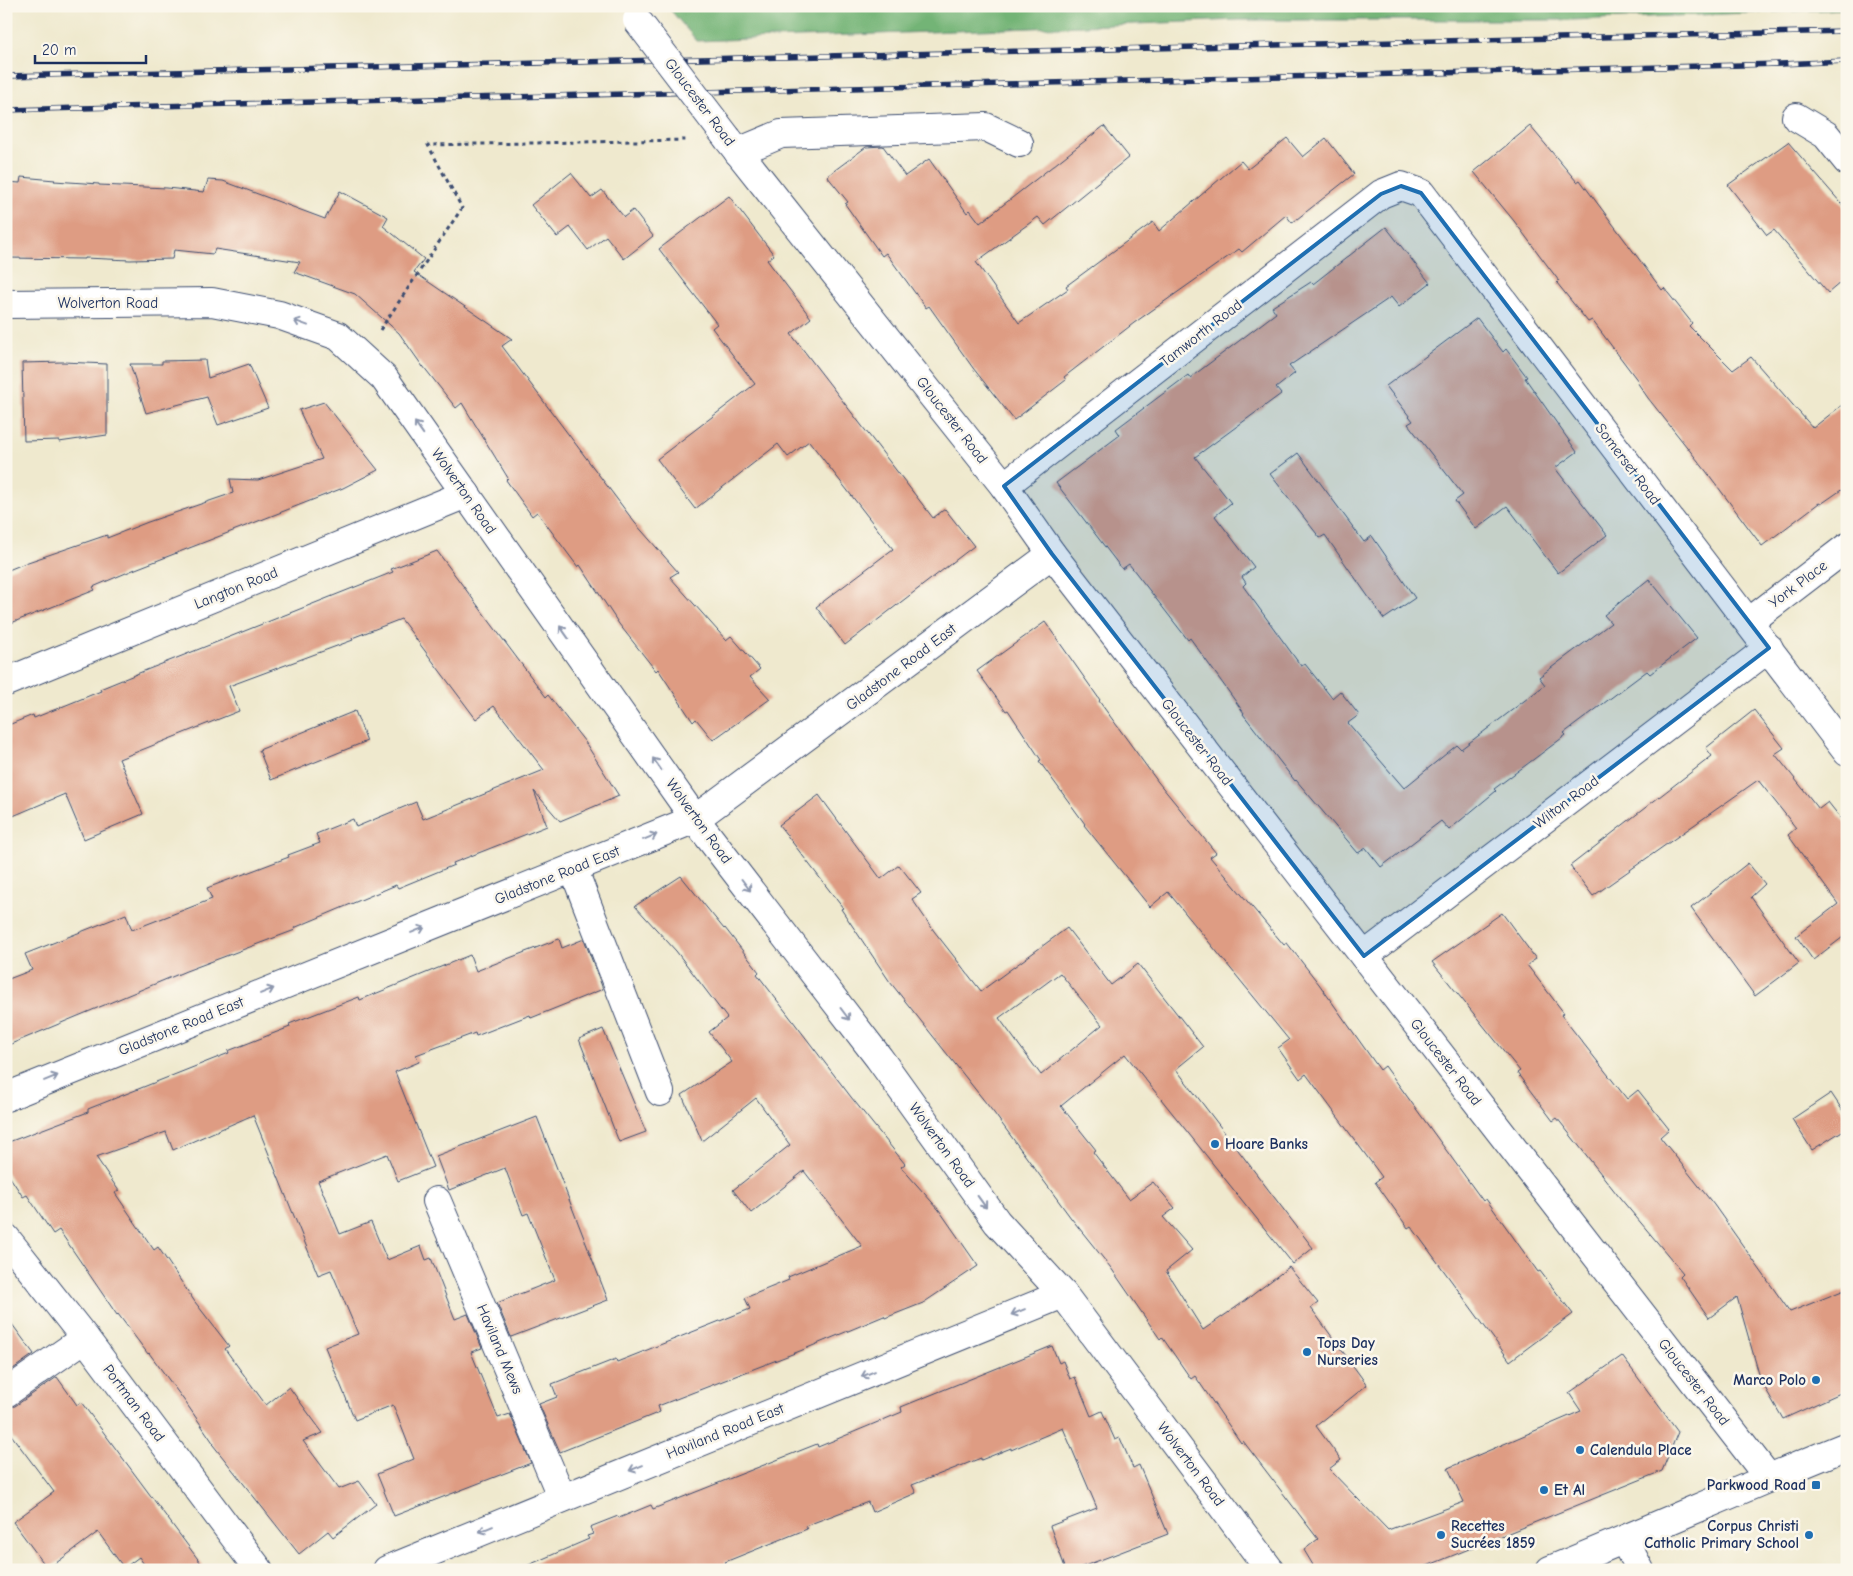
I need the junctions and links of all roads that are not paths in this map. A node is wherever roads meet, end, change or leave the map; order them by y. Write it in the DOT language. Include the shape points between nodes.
graph roads {
  1 [pos="632,13"];
  2 [pos="1796,117"];
  3 [pos="1019,143"];
  4 [pos="733,145"];
  5 [pos="1847,161"];
  6 [pos="1401,186"];
  7 [pos="6,304"];
  8 [pos="1004,486"];
  9 [pos="466,494"];
  10 [pos="1847,547"];
  11 [pos="1052,554"];
  12 [pos="1749,622"];
  13 [pos="1769,648"];
  14 [pos="6,682"];
  15 [pos="1847,752"];
  16 [pos="695,819"];
  17 [pos="573,868"];
  18 [pos="1364,956"];
  19 [pos="660,1092"];
  20 [pos="6,1096"];
  21 [pos="438,1201"];
  22 [pos="6,1238"];
  23 [pos="1063,1294"];
  24 [pos="85,1338"];
  25 [pos="6,1393"];
  26 [pos="1847,1446"];
  27 [pos="1768,1477"];
  28 [pos="562,1498"];
  29 [pos="1624,1540"];
  30 [pos="259,1570"];
  31 [pos="387,1570"];
  32 [pos="1270,1570"];
  33 [pos="1550,1570"];
  34 [pos="1640,1570"];
  1 -- 4 [label="street, Gloucester Road, bridge"];
  2 -- 5 [label="street" via="1826,135"];
  3 -- 4 [label="street" via="986,127 781,134"];
  4 -- 8 [label="street, Gloucester Road"];
  6 -- 8 [label="street, Tamworth Road" via="1381,194"];
  6 -- 12 [label="street, Somerset Road" via="1421,193"];
  9 -- 7 [label="street, Wolverton Road, one-way" via="384,378 338,336 279,316 212,302"];
  8 -- 11 [label="street, Gloucester Road"];
  9 -- 14 [label="street, Langton Road"];
  16 -- 9 [label="street, Wolverton Road, one-way"];
  10 -- 12 [label="street, York Place"];
  11 -- 16 [label="street, Gladstone Road East"];
  11 -- 18 [label="street, Gloucester Road"];
  12 -- 13 [label="street, Somerset Road"];
  13 -- 15 [label="street, Somerset Road"];
  13 -- 18 [label="street, Wilton Road"];
  17 -- 16 [label="street, Gladstone Road East, one-way"];
  16 -- 23 [label="street, Wolverton Road, one-way" via="879,1058 997,1222"];
  17 -- 19 [label="street"];
  20 -- 17 [label="street, Gladstone Road East, one-way"];
  18 -- 27 [label="street, Gloucester Road"];
  21 -- 28 [label="street, Haviland Mews"];
  22 -- 24 [label="street, Portman Road"];
  23 -- 28 [label="street, Haviland Road East, one-way"];
  23 -- 32 [label="street, Wolverton Road"];
  24 -- 25 [label="street"];
  24 -- 30 [label="street, Portman Road"];
  26 -- 27 [label="street"];
  27 -- 29 [label="street"];
  28 -- 31 [label="street, Haviland Road East, one-way"];
  29 -- 33 [label="street"];
  29 -- 34 [label="street"];
}
